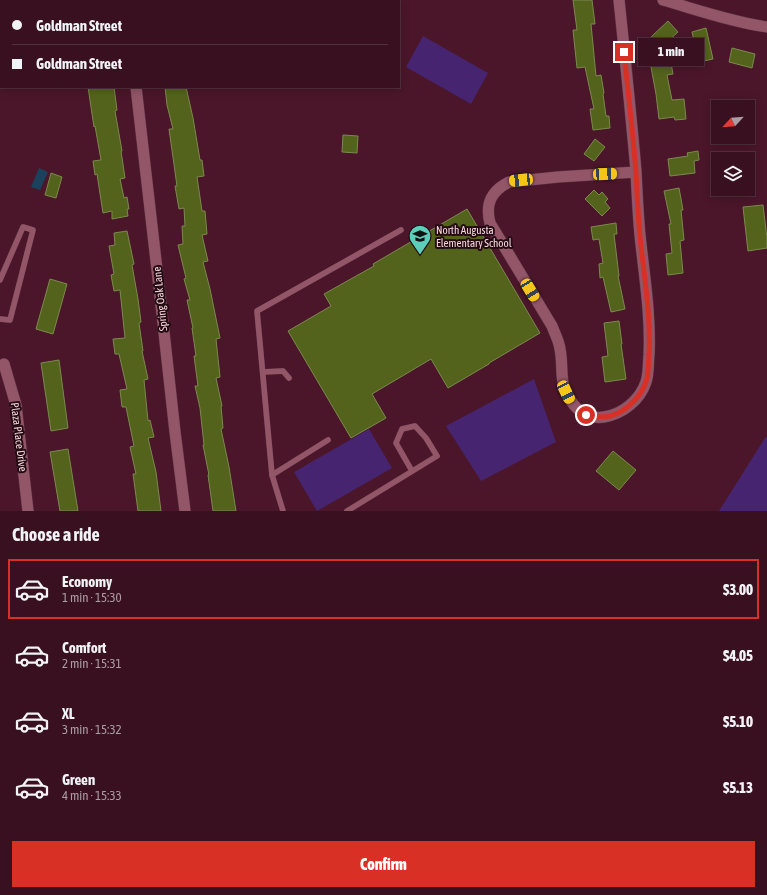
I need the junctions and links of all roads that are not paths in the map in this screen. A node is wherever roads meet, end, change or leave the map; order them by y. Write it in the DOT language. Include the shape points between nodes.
graph roads {
  1 [pos="619,0"];
  2 [pos="663,0"];
  3 [pos="767,27"];
  4 [pos="136,88"];
  5 [pos="636,172"];
  6 [pos="401,230"];
  7 [pos="0,280"];
  8 [pos="0,319"];
  9 [pos="2,361"];
  10 [pos="263,372"];
  11 [pos="289,378"];
  12 [pos="328,440"];
  13 [pos="412,471"];
  14 [pos="272,475"];
  15 [pos="28,511"];
  16 [pos="185,511"];
  17 [pos="283,511"];
  18 [pos="347,511"];
  1 -- 5 [label="street"];
  2 -- 3 [label="street" via="732,20"];
  4 -- 16 [label="street, Spring Oak Lane"];
  5 -- 5 [label="street" via="649,330 648,375 638,397 623,410 609,416 594,417 580,412 570,400 561,374 557,337 490,223 488,209 493,195 509,182"];
  6 -- 10 [label="lane" via="257,311"];
  7 -- 8 [label="lane" via="24,227 33,230 10,320"];
  9 -- 15 [label="street, Plaza Place Drive" via="16,405"];
  10 -- 11 [label="lane" via="283,371"];
  10 -- 14 [label="lane"];
  12 -- 14 [label="lane"];
  13 -- 13 [label="lane" via="436,456 426,438 415,426 402,429 396,443"];
  13 -- 18 [label="lane"];
  14 -- 17 [label="lane"];
}
